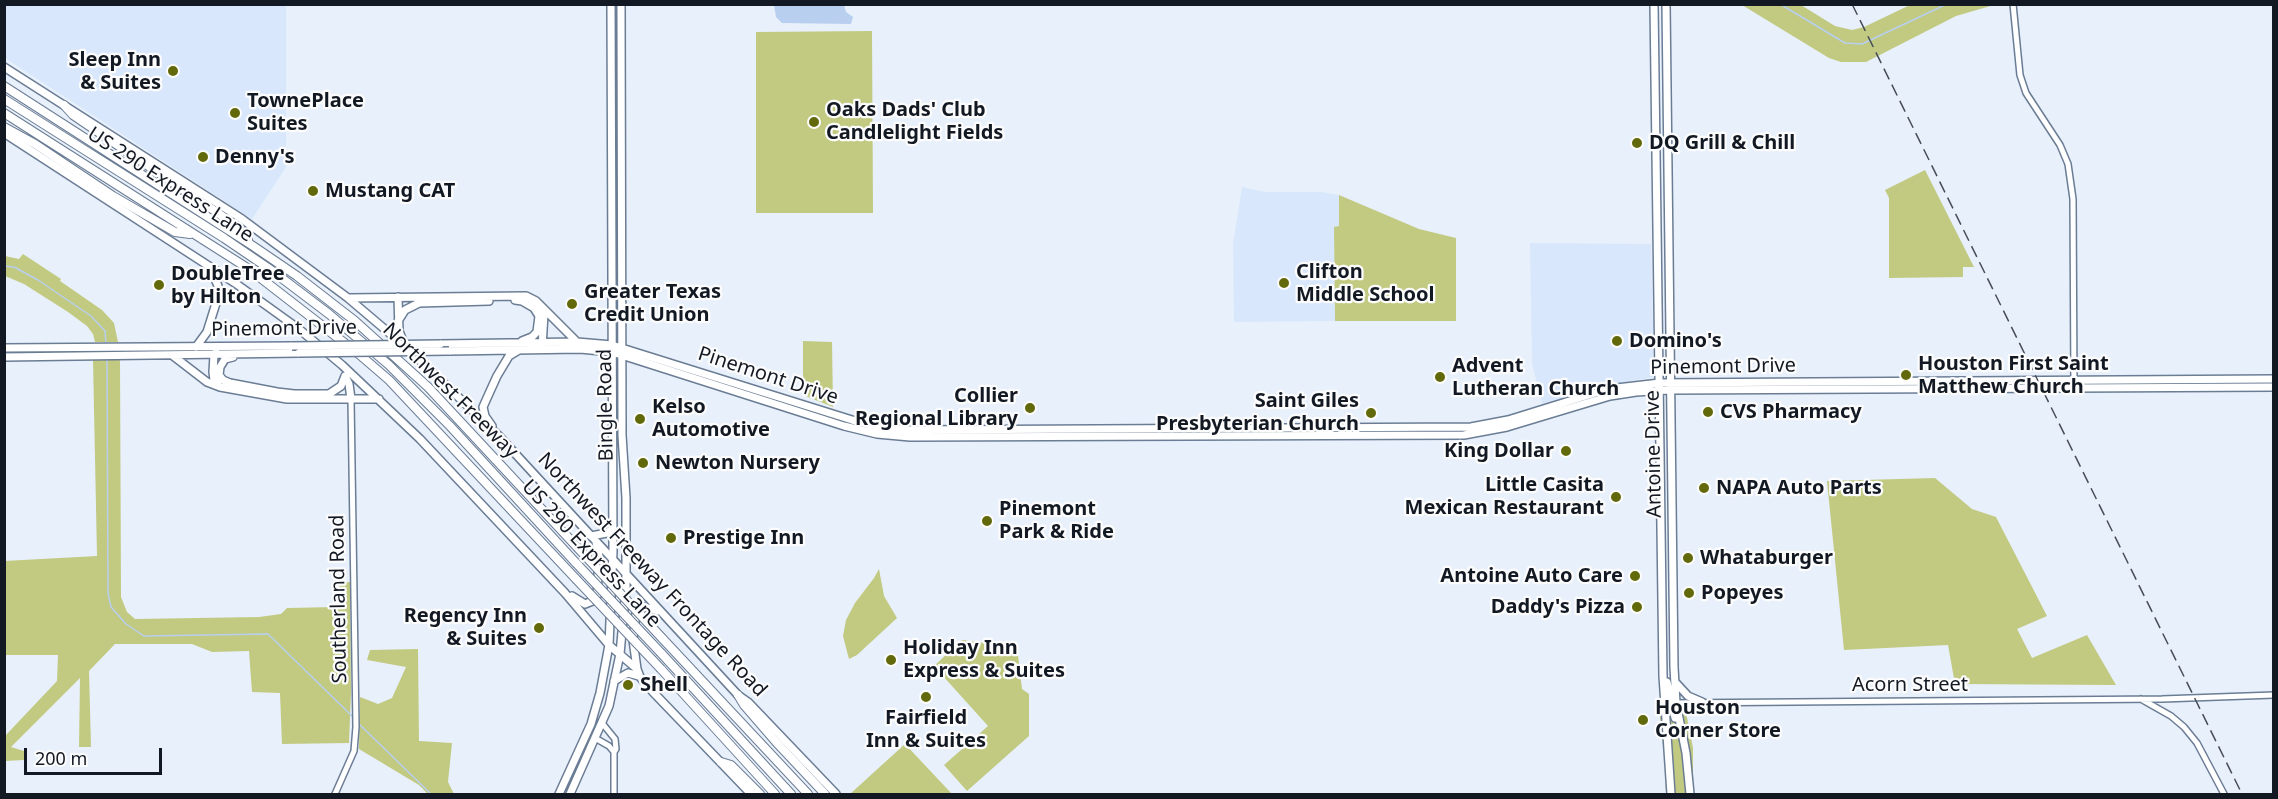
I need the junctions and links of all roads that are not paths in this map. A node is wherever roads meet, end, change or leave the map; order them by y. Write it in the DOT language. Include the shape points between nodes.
graph roads {
  1 [pos="611,4"];
  2 [pos="621,4"];
  3 [pos="1654,4"];
  4 [pos="1666,4"];
  5 [pos="2013,4"];
  6 [pos="1654,33"];
  7 [pos="1666,33"];
  8 [pos="4,67"];
  9 [pos="4,86"];
  10 [pos="611,95"];
  11 [pos="621,95"];
  12 [pos="1656,96"];
  13 [pos="1667,96"];
  14 [pos="4,99"];
  15 [pos="64,105"];
  16 [pos="4,113"];
  17 [pos="4,127"];
  18 [pos="4,133"];
  19 [pos="1657,174"];
  20 [pos="1667,174"];
  21 [pos="195,234"];
  22 [pos="253,246"];
  23 [pos="207,265"];
  24 [pos="612,274"];
  25 [pos="622,275"];
  26 [pos="398,297"];
  27 [pos="348,298"];
  28 [pos="536,301"];
  29 [pos="398,321"];
  30 [pos="577,342"];
  31 [pos="196,346"];
  32 [pos="256,346"];
  33 [pos="518,346"];
  34 [pos="542,346"];
  35 [pos="4,348"];
  36 [pos="406,348"];
  37 [pos="612,348"];
  38 [pos="622,350"];
  39 [pos="141,351"];
  40 [pos="47,352"];
  41 [pos="214,354"];
  42 [pos="244,354"];
  43 [pos="172,355"];
  44 [pos="4,357"];
  45 [pos="342,365"];
  46 [pos="345,376"];
  47 [pos="2274,380"];
  48 [pos="2074,384"];
  49 [pos="1669,386"];
  50 [pos="220,387"];
  51 [pos="1660,387"];
  52 [pos="2274,387"];
  53 [pos="351,399"];
  54 [pos="379,399"];
  55 [pos="498,435"];
  56 [pos="622,435"];
  57 [pos="612,436"];
  58 [pos="1660,469"];
  59 [pos="1671,470"];
  60 [pos="613,528"];
  61 [pos="593,538"];
  62 [pos="613,559"];
  63 [pos="627,576"];
  64 [pos="558,585"];
  65 [pos="664,616"];
  66 [pos="609,645"];
  67 [pos="620,654"];
  68 [pos="638,673"];
  69 [pos="614,681"];
  70 [pos="1675,681"];
  71 [pos="738,694"];
  72 [pos="2274,695"];
  73 [pos="599,698"];
  74 [pos="2139,699"];
  75 [pos="1702,702"];
  76 [pos="1670,703"];
  77 [pos="602,723"];
  78 [pos="595,738"];
  79 [pos="614,752"];
  80 [pos="721,762"];
  81 [pos="335,795"];
  82 [pos="559,795"];
  83 [pos="570,795"];
  84 [pos="614,795"];
  85 [pos="751,795"];
  86 [pos="760,795"];
  87 [pos="775,795"];
  88 [pos="791,795"];
  89 [pos="808,795"];
  90 [pos="825,795"];
  91 [pos="836,795"];
  92 [pos="1671,795"];
  93 [pos="1689,795"];
  94 [pos="2223,795"];
  1 -- 10 [label="main road, Bingle Road"];
  2 -- 11 [label="main road, Bingle Road"];
  3 -- 6 [label="main road, Antoine Drive"];
  4 -- 7 [label="main road, Antoine Drive"];
  5 -- 48 [label="street" via="2020,75 2026,93 2068,164 2073,199"];
  6 -- 7 [label="main road"];
  6 -- 12 [label="main road, Antoine Drive"];
  7 -- 13 [label="main road, Antoine Drive"];
  8 -- 15 [label="main road, Northwest Freeway Frontage Road"];
  9 -- 22 [label="highway, Northwest Freeway"];
  10 -- 11 [label="main road"];
  10 -- 24 [label="main road, Bingle Road"];
  11 -- 25 [label="main road, Bingle Road"];
  12 -- 13 [label="main road"];
  12 -- 19 [label="main road, Antoine Drive"];
  13 -- 20 [label="main road, Antoine Drive"];
  14 -- 88 [label="highway, US 290 Express Lane, bridge" via="233,245 329,314 389,365"];
  15 -- 22 [label="highway" via="73,115 237,226"];
  15 -- 27 [label="main road, Northwest Freeway Frontage Road" via="242,219"];
  16 -- 21 [label="highway, Northwest Freeway"];
  17 -- 21 [label="highway" via="175,232"];
  18 -- 23 [label="main road"];
  19 -- 20 [label="main road"];
  19 -- 51 [label="main road, Antoine Drive"];
  20 -- 49 [label="main road, Antoine Drive"];
  21 -- 87 [label="highway, Northwest Freeway, bridge" via="280,292 388,380"];
  22 -- 89 [label="highway, Northwest Freeway, bridge" via="347,314 401,361"];
  23 -- 31 [label="main road" via="218,286 217,300 207,332"];
  23 -- 45 [label="main road" via="262,302"];
  24 -- 25 [label="main road"];
  24 -- 37 [label="main road, Bingle Road"];
  25 -- 38 [label="main road, Bingle Road"];
  26 -- 27 [label="main road"];
  26 -- 28 [label="main road" via="526,296"];
  26 -- 29 [label="main road"];
  27 -- 36 [label="main road, Northwest Freeway Frontage Road"];
  28 -- 30 [label="main road"];
  28 -- 34 [label="main road" via="544,314"];
  29 -- 33 [label="main road" via="405,310 419,303 522,301 536,310 539,326 532,338"];
  29 -- 36 [label="main road"];
  30 -- 34 [label="main road, Pinemont Drive"];
  30 -- 37 [label="main road, Pinemont Drive"];
  31 -- 32 [label="main road, Pinemont Drive"];
  31 -- 39 [label="main road, Pinemont Drive"];
  32 -- 33 [label="main road, Pinemont Drive, bridge"];
  32 -- 41 [label="main road" via="217,350"];
  33 -- 34 [label="main road, Pinemont Drive"];
  33 -- 42 [label="main road, Pinemont Drive, bridge"];
  33 -- 55 [label="main road" via="497,376 483,408"];
  34 -- 37 [label="main road, Pinemont Drive"];
  35 -- 40 [label="main road, Pinemont Drive"];
  36 -- 55 [label="main road, Northwest Freeway Frontage Road"];
  37 -- 38 [label="main road, Pinemont Drive"];
  37 -- 57 [label="main road, Bingle Road"];
  38 -- 51 [label="main road, Pinemont Drive" via="844,426 910,437 1471,430 1627,385"];
  38 -- 56 [label="main road, Bingle Road"];
  39 -- 40 [label="main road, Pinemont Drive"];
  39 -- 43 [label="main road, Pinemont Drive"];
  40 -- 44 [label="main road, Pinemont Drive"];
  41 -- 42 [label="main road, Pinemont Drive"];
  41 -- 43 [label="main road, Pinemont Drive"];
  41 -- 50 [label="main road" via="214,380"];
  42 -- 46 [label="main road" via="222,362 219,372 223,380 294,394 329,394 338,390"];
  43 -- 50 [label="main road" via="207,382"];
  45 -- 46 [label="main road"];
  45 -- 54 [label="main road"];
  46 -- 53 [label="main road"];
  47 -- 48 [label="main road, Pinemont Drive"];
  48 -- 49 [label="main road, Pinemont Drive"];
  48 -- 52 [label="main road, Pinemont Drive"];
  49 -- 51 [label="main road, Pinemont Drive"];
  49 -- 59 [label="main road, Antoine Drive"];
  50 -- 53 [label="main road" via="287,399"];
  51 -- 58 [label="main road, Antoine Drive"];
  53 -- 54 [label="main road"];
  53 -- 81 [label="street, Southerland Road" via="356,726 354,751"];
  54 -- 64 [label="main road"];
  55 -- 61 [label="main road, Northwest Freeway Frontage Road"];
  56 -- 57 [label="main road"];
  56 -- 63 [label="main road, Bingle Road"];
  57 -- 60 [label="main road, Bingle Road"];
  58 -- 59 [label="main road"];
  58 -- 76 [label="main road, Antoine Drive" via="1663,668"];
  59 -- 70 [label="main road, Antoine Drive"];
  60 -- 61 [label="main road"];
  60 -- 62 [label="main road, Bingle Road"];
  61 -- 62 [label="main road, Northwest Freeway Frontage Road"];
  61 -- 64 [label="main road" via="599,556 595,600 580,603"];
  62 -- 63 [label="main road, Northwest Freeway Frontage Road"];
  62 -- 66 [label="main road, Bingle Road"];
  63 -- 65 [label="main road, Northwest Freeway Frontage Road"];
  63 -- 67 [label="main road, Bingle Road"];
  64 -- 66 [label="main road"];
  65 -- 68 [label="main road" via="645,607 636,613 633,640"];
  65 -- 71 [label="main road, Northwest Freeway Frontage Road"];
  66 -- 67 [label="main road"];
  66 -- 73 [label="main road, Bingle Road"];
  67 -- 68 [label="main road"];
  67 -- 69 [label="main road, Bingle Road"];
  68 -- 69 [label="main road" via="628,673"];
  68 -- 80 [label="main road"];
  69 -- 77 [label="main road, Bingle Road"];
  70 -- 75 [label="main road" via="1688,696"];
  70 -- 76 [label="main road, Antoine Drive"];
  71 -- 90 [label="highway"];
  71 -- 91 [label="main road, Northwest Freeway Frontage Road"];
  72 -- 74 [label="street, Acorn Street"];
  73 -- 78 [label="main road"];
  73 -- 82 [label="main road, Bingle Road"];
  74 -- 75 [label="street, Acorn Street"];
  74 -- 94 [label="street" via="2184,727 2197,743"];
  75 -- 76 [label="street, Acorn Street"];
  76 -- 92 [label="main road, Antoine Drive"];
  76 -- 93 [label="main road" via="1680,723"];
  77 -- 78 [label="main road, Bingle Road"];
  77 -- 79 [label="street" via="615,739"];
  78 -- 79 [label="street"];
  78 -- 83 [label="main road, Bingle Road"];
  79 -- 84 [label="street"];
  80 -- 85 [label="main road"];
  80 -- 86 [label="highway" via="731,765"];
}
